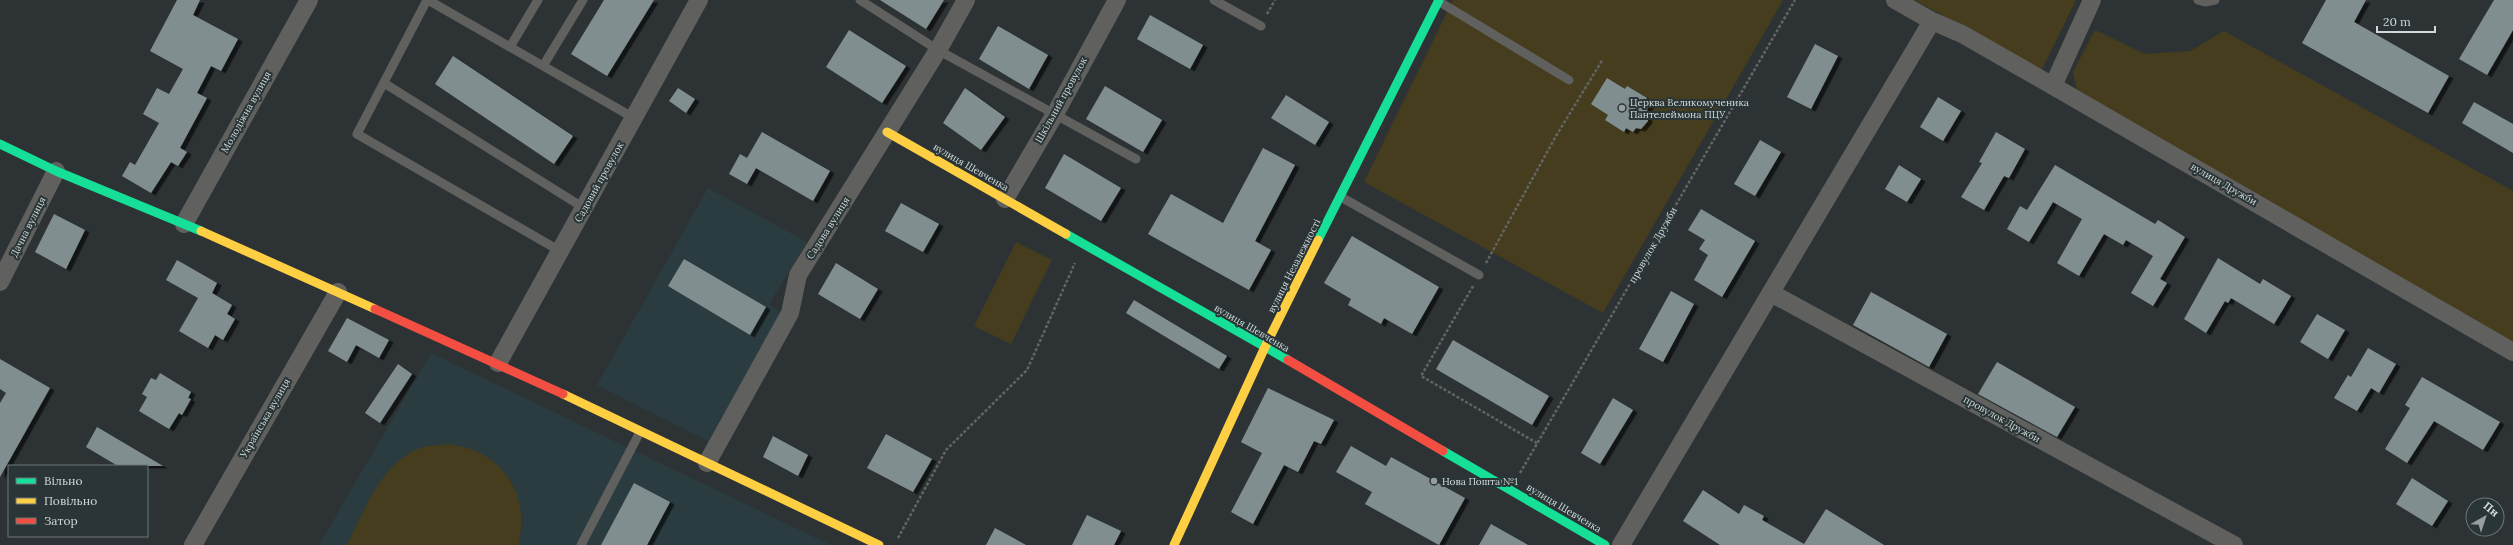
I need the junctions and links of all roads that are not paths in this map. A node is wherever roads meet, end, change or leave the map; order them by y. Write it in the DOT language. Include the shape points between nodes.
graph roads {
  1 [pos="309,0"];
  2 [pos="428,0"];
  3 [pos="538,0"];
  4 [pos="583,0"];
  5 [pos="699,0"];
  6 [pos="860,0"];
  7 [pos="966,0"];
  8 [pos="1117,0"];
  9 [pos="1214,0"];
  10 [pos="1895,0"];
  11 [pos="2092,0"];
  12 [pos="2198,0"];
  13 [pos="2215,0"];
  14 [pos="1438,1"];
  15 [pos="1932,21"];
  16 [pos="1261,26"];
  17 [pos="510,47"];
  18 [pos="938,50"];
  19 [pos="543,66"];
  20 [pos="1569,80"];
  21 [pos="384,83"];
  22 [pos="2053,86"];
  23 [pos="1055,114"];
  24 [pos="634,118"];
  25 [pos="887,132"];
  26 [pos="0,144"];
  27 [pos="1136,159"];
  28 [pos="56,171"];
  29 [pos="1341,197"];
  30 [pos="1005,199"];
  31 [pos="584,208"];
  32 [pos="184,224"];
  33 [pos="560,251"];
  34 [pos="1479,275"];
  35 [pos="0,282"];
  36 [pos="338,292"];
  37 [pos="1771,293"];
  38 [pos="1265,347"];
  39 [pos="2513,352"];
  40 [pos="498,363"];
  41 [pos="640,432"];
  42 [pos="707,463"];
  43 [pos="193,545"];
  44 [pos="581,545"];
  45 [pos="879,545"];
  46 [pos="1174,545"];
  47 [pos="1605,545"];
  48 [pos="1621,545"];
  49 [pos="2234,545"];
  1 -- 32 [label="street, Молодіжна вулиця"];
  2 -- 17 [label="lane"];
  2 -- 21 [label="lane"];
  3 -- 17 [label="lane"];
  4 -- 19 [label="lane"];
  5 -- 24 [label="street, Садовий провулок"];
  6 -- 18 [label="lane"];
  7 -- 18 [label="street, Садова вулиця"];
  8 -- 23 [label="street, Шкільний провулок"];
  9 -- 16 [label="lane"];
  10 -- 15 [label="street, вулиця Дружби"];
  11 -- 22 [label="street"];
  12 -- 13 [label="lane"];
  14 -- 20 [label="lane"];
  14 -- 29 [label="street, вулиця Незалежності"];
  15 -- 22 [label="street, вулиця Дружби" via="1962,34"];
  15 -- 37 [label="street"];
  17 -- 19 [label="lane"];
  18 -- 23 [label="lane"];
  18 -- 25 [label="street, Садова вулиця"];
  19 -- 24 [label="lane"];
  21 -- 31 [label="lane"];
  21 -- 33 [label="lane" via="357,134"];
  22 -- 39 [label="street, вулиця Дружби"];
  23 -- 27 [label="lane"];
  23 -- 30 [label="street, Шкільний провулок"];
  24 -- 31 [label="street, Садовий провулок"];
  25 -- 30 [label="street, вулиця Шевченка"];
  25 -- 42 [label="street, Садова вулиця" via="798,275 790,313"];
  26 -- 28 [label="street"];
  28 -- 32 [label="street"];
  28 -- 35 [label="street, Дачна вулиця"];
  29 -- 34 [label="lane"];
  29 -- 38 [label="street, вулиця Незалежності"];
  30 -- 38 [label="street, вулиця Шевченка"];
  31 -- 33 [label="street, Садовий провулок"];
  32 -- 36 [label="street"];
  33 -- 40 [label="street, Садовий провулок"];
  36 -- 40 [label="street"];
  36 -- 43 [label="street, Українська вулиця"];
  37 -- 48 [label="street"];
  37 -- 49 [label="street, провулок Дружби"];
  38 -- 46 [label="street, вулиця Незалежності"];
  38 -- 47 [label="street, вулиця Шевченка"];
  40 -- 41 [label="street"];
  41 -- 42 [label="street"];
  41 -- 44 [label="lane"];
  42 -- 45 [label="street"];
}
